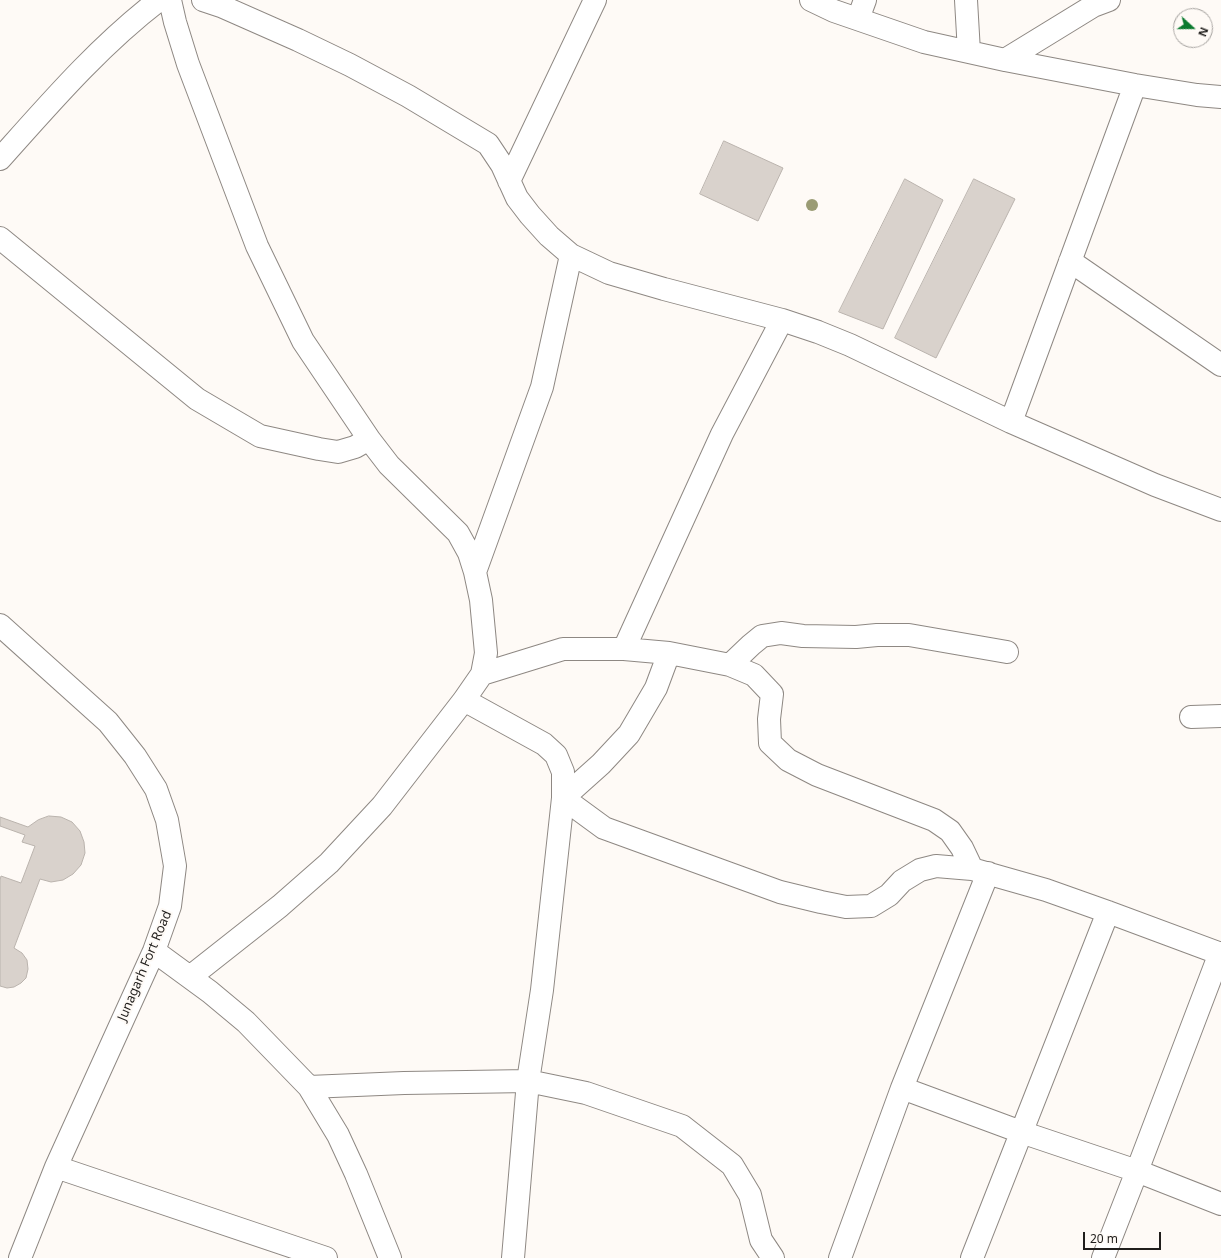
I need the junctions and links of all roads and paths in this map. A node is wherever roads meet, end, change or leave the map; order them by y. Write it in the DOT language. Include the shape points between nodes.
graph roads {
  1 [pos="159,0"];
  2 [pos="170,0"];
  3 [pos="203,0"];
  4 [pos="595,0"];
  5 [pos="811,0"];
  6 [pos="966,0"];
  7 [pos="1109,0"];
  8 [pos="861,10"];
  9 [pos="969,52"];
  10 [pos="1005,60"];
  11 [pos="1135,85"];
  12 [pos="1221,97"];
  13 [pos="0,159"];
  14 [pos="508,181"];
  15 [pos="0,238"];
  16 [pos="571,255"];
  17 [pos="1070,261"];
  18 [pos="782,320"];
  19 [pos="1221,365"];
  20 [pos="1011,422"];
  21 [pos="369,438"];
  22 [pos="1221,510"];
  23 [pos="475,572"];
  24 [pos="0,625"];
  25 [pos="624,650"];
  26 [pos="1007,652"];
  27 [pos="669,653"];
  28 [pos="730,664"];
  29 [pos="482,674"];
  30 [pos="464,700"];
  31 [pos="1221,716"];
  32 [pos="1192,717"];
  33 [pos="563,798"];
  34 [pos="980,871"];
  35 [pos="1108,912"];
  36 [pos="154,951"];
  37 [pos="1221,954"];
  38 [pos="190,977"];
  39 [pos="528,1081"];
  40 [pos="309,1087"];
  41 [pos="902,1088"];
  42 [pos="1021,1132"];
  43 [pos="56,1167"];
  44 [pos="1138,1171"];
  45 [pos="1221,1204"];
  46 [pos="20,1258"];
  47 [pos="326,1258"];
  48 [pos="390,1258"];
  49 [pos="513,1258"];
  50 [pos="774,1258"];
  51 [pos="840,1258"];
  52 [pos="972,1258"];
  53 [pos="1103,1258"];
  1 -- 13 [label="street" via="100,51"];
  2 -- 21 [label="street" via="188,64 257,246 303,341"];
  3 -- 14 [label="street" via="298,40 414,99 488,144 500,160"];
  4 -- 14 [label="street"];
  5 -- 8 [label="street" via="834,12"];
  6 -- 9 [label="street"];
  7 -- 10 [label="street" via="1093,6"];
  8 -- 9 [label="street" via="924,42"];
  9 -- 10 [label="street"];
  10 -- 11 [label="street"];
  11 -- 12 [label="street"];
  11 -- 17 [label="street"];
  14 -- 16 [label="street" via="530,215"];
  15 -- 21 [label="street" via="197,399 260,436 338,452 355,447"];
  16 -- 18 [label="street" via="608,273"];
  16 -- 23 [label="street" via="542,387"];
  17 -- 19 [label="street"];
  17 -- 20 [label="street"];
  18 -- 20 [label="street" via="850,345"];
  18 -- 25 [label="street" via="722,434"];
  20 -- 22 [label="street"];
  21 -- 23 [label="street" via="389,465 458,533 469,553"];
  23 -- 29 [label="street" via="485,634 486,653"];
  24 -- 36 [label="street, Junagarh Fort Road" via="108,722 135,756 156,789 167,820 175,866 170,906"];
  25 -- 27 [label="street"];
  25 -- 29 [label="street" via="563,649"];
  26 -- 28 [label="street" via="909,635 803,636 781,632 762,636"];
  27 -- 28 [label="street"];
  27 -- 33 [label="street" via="656,688 629,734 601,764"];
  28 -- 34 [label="street" via="754,675 772,694 770,743 788,760 817,775 934,820 950,831"];
  29 -- 30 [label="street"];
  30 -- 33 [label="street" via="544,744 556,755 563,772"];
  30 -- 38 [label="street" via="382,806 329,863 280,906"];
  31 -- 32 [label="street"];
  33 -- 34 [label="street" via="604,828 780,892 846,907 871,906 920,870 936,866"];
  33 -- 39 [label="street" via="542,990"];
  34 -- 35 [label="street" via="1046,890"];
  34 -- 41 [label="street"];
  35 -- 37 [label="street"];
  35 -- 42 [label="street"];
  36 -- 38 [label="street"];
  36 -- 43 [label="street, Junagarh Fort Road"];
  37 -- 44 [label="street"];
  38 -- 40 [label="street" via="246,1022"];
  39 -- 40 [label="street"];
  39 -- 49 [label="street"];
  39 -- 50 [label="street" via="586,1092 682,1126 732,1165 750,1195 761,1240"];
  40 -- 48 [label="street" via="338,1135"];
  41 -- 42 [label="street"];
  41 -- 51 [label="street"];
  42 -- 44 [label="street"];
  42 -- 52 [label="street"];
  43 -- 46 [label="street, Junagarh Fort Road"];
  43 -- 47 [label="street"];
  44 -- 45 [label="street"];
  44 -- 53 [label="street"];
}
